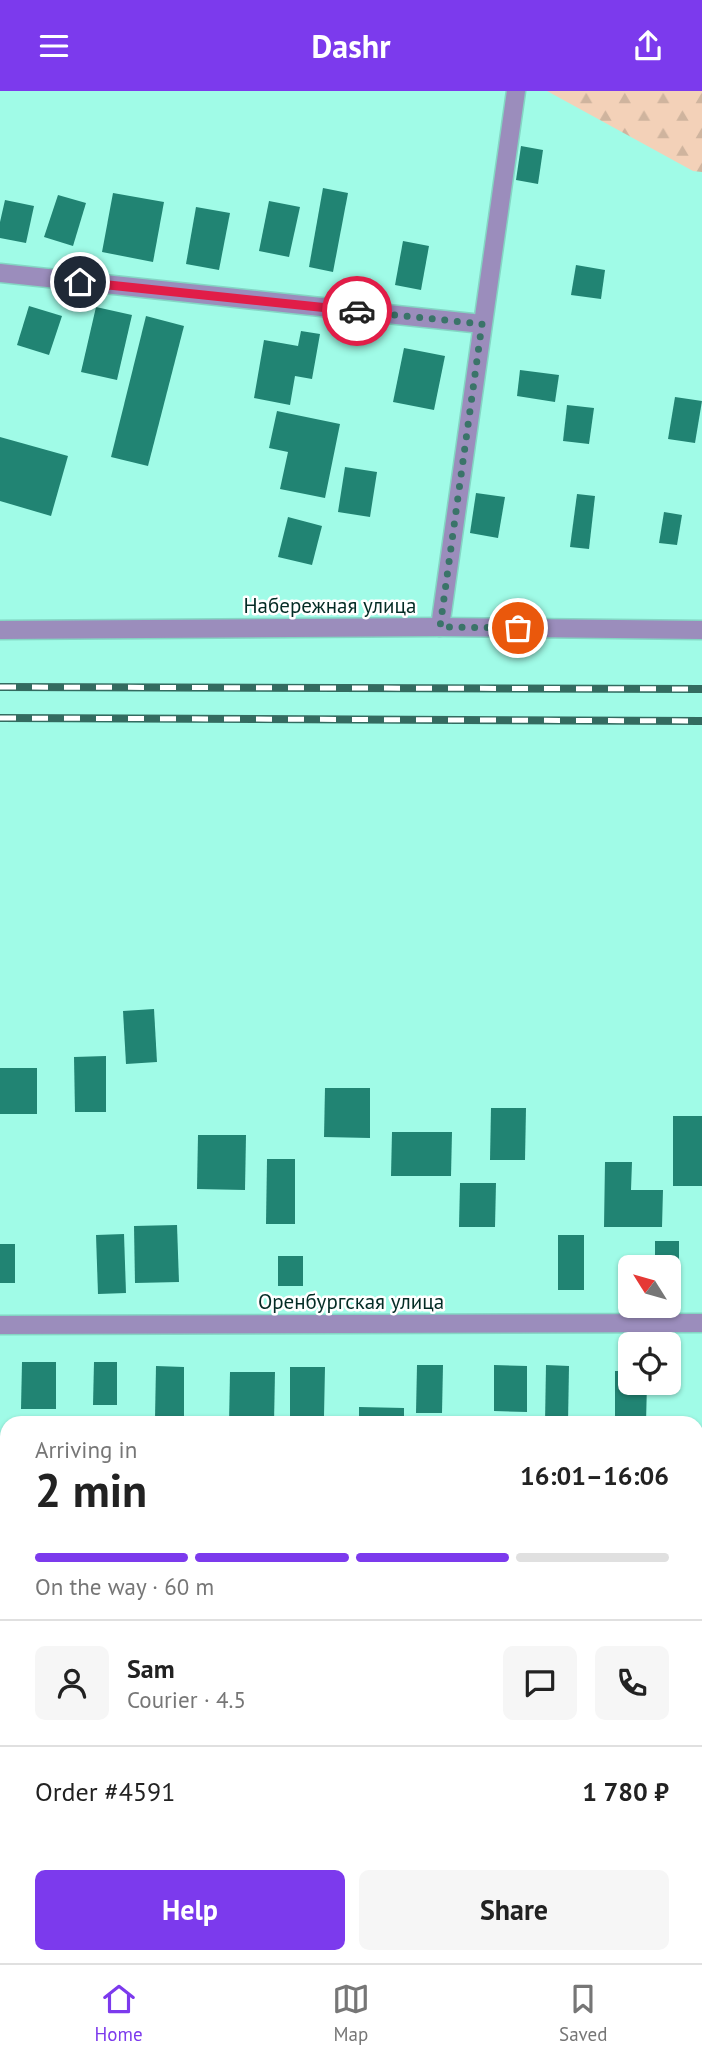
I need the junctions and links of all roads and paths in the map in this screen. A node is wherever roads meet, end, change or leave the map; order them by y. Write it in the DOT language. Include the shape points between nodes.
graph roads {
  1 [pos="516,91"];
  2 [pos="0,273"];
  3 [pos="482,324"];
  4 [pos="440,627"];
  5 [pos="0,630"];
  6 [pos="702,630"];
  7 [pos="702,1323"];
  8 [pos="0,1325"];
  1 -- 3 [label="street"];
  2 -- 3 [label="street"];
  3 -- 4 [label="street"];
  4 -- 5 [label="street, Набережная улица"];
  4 -- 6 [label="street, Набережная улица"];
  7 -- 8 [label="street, Оренбургская улица"];
}
